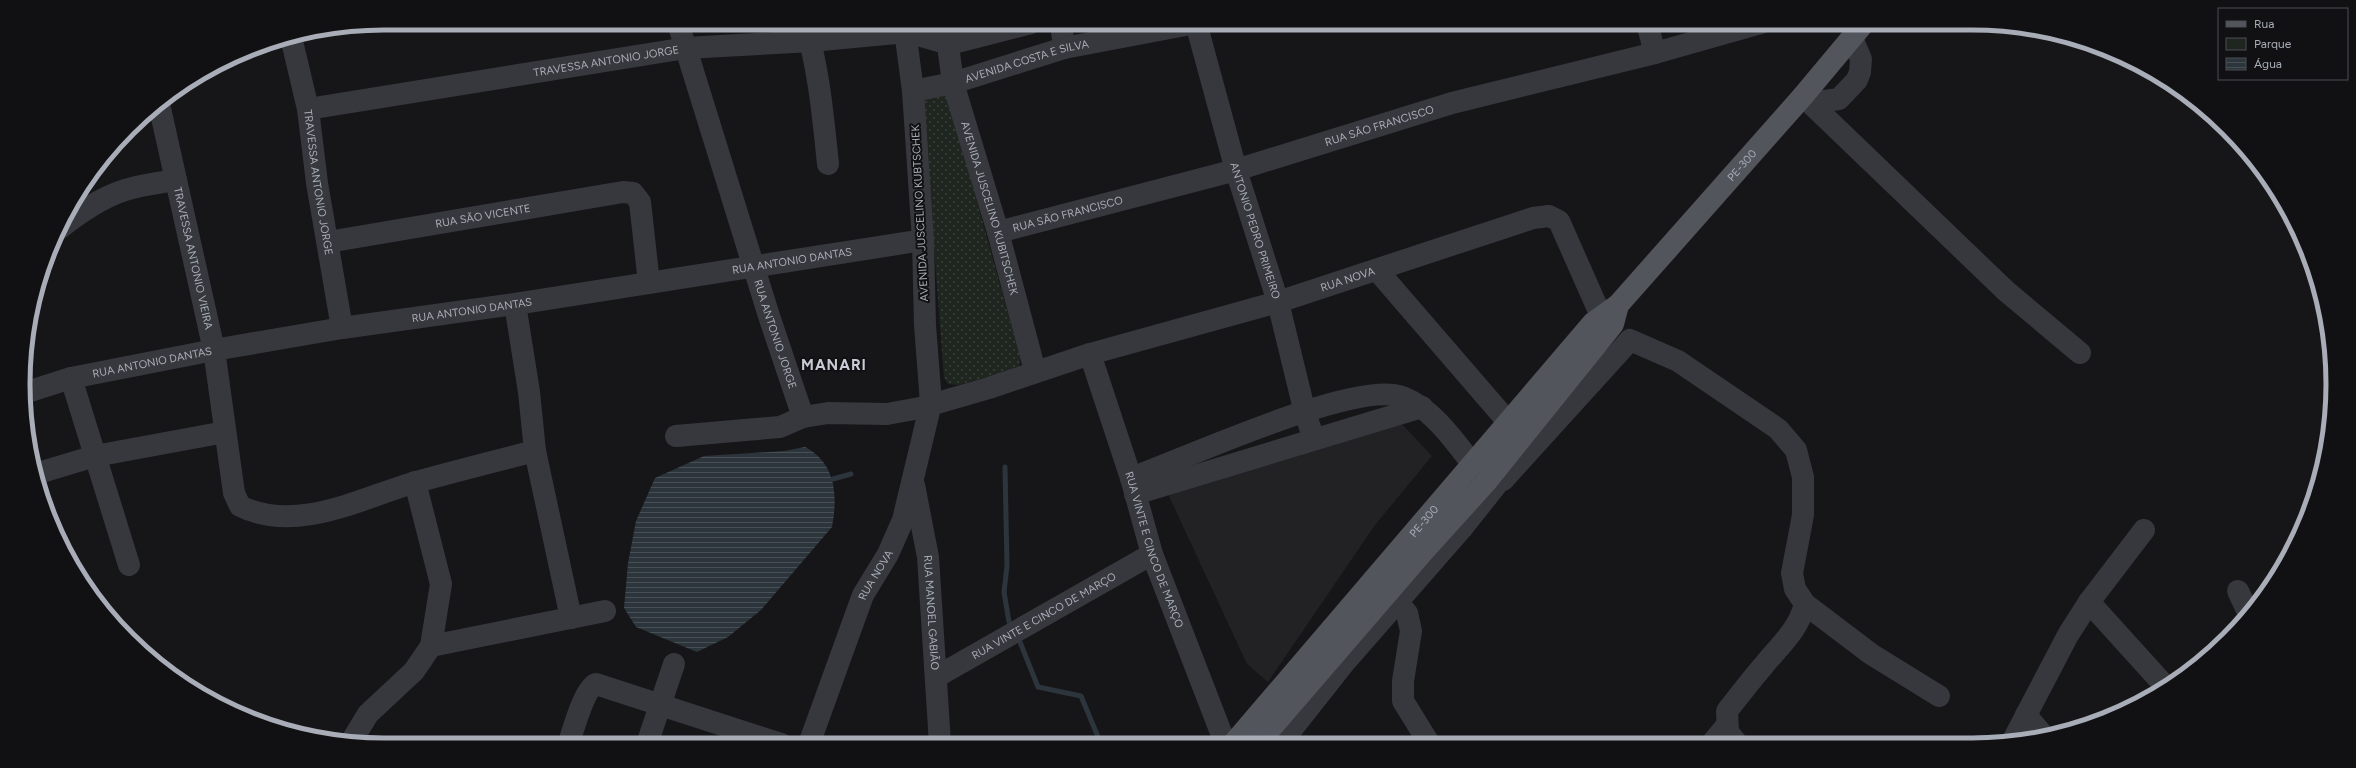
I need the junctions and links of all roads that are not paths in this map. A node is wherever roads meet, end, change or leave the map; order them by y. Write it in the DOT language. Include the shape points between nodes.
graph roads {
  1 [pos="680,30"];
  2 [pos="857,30"];
  3 [pos="906,30"];
  4 [pos="911,30"];
  5 [pos="946,30"];
  6 [pos="1004,30"];
  7 [pos="1062,30"];
  8 [pos="1159,30"];
  9 [pos="1198,30"];
  10 [pos="1649,30"];
  11 [pos="1736,30"];
  12 [pos="1858,30"];
  13 [pos="808,32"];
  14 [pos="292,42"];
  15 [pos="949,44"];
  16 [pos="686,48"];
  17 [pos="1064,48"];
  18 [pos="1655,53"];
  19 [pos="953,83"];
  20 [pos="914,91"];
  21 [pos="1806,99"];
  22 [pos="308,109"];
  23 [pos="160,110"];
  24 [pos="828,164"];
  25 [pos="1236,170"];
  26 [pos="176,180"];
  27 [pos="70,221"];
  28 [pos="998,232"];
  29 [pos="923,240"];
  30 [pos="328,242"];
  31 [pos="753,266"];
  32 [pos="1377,270"];
  33 [pos="649,283"];
  34 [pos="1278,302"];
  35 [pos="515,304"];
  36 [pos="1609,310"];
  37 [pos="342,328"];
  38 [pos="214,350"];
  39 [pos="2080,353"];
  40 [pos="1090,354"];
  41 [pos="1035,371"];
  42 [pos="71,378"];
  43 [pos="30,391"];
  44 [pos="931,403"];
  45 [pos="1422,407"];
  46 [pos="1305,413"];
  47 [pos="803,417"];
  48 [pos="1509,423"];
  49 [pos="225,432"];
  50 [pos="676,436"];
  51 [pos="1314,439"];
  52 [pos="535,451"];
  53 [pos="94,456"];
  54 [pos="41,472"];
  55 [pos="1487,476"];
  56 [pos="415,482"];
  57 [pos="913,482"];
  58 [pos="1133,486"];
  59 [pos="2144,530"];
  60 [pos="1152,554"];
  61 [pos="129,565"];
  62 [pos="2089,602"];
  63 [pos="1398,603"];
  64 [pos="1805,604"];
  65 [pos="605,611"];
  66 [pos="571,618"];
  67 [pos="431,646"];
  68 [pos="674,664"];
  69 [pos="936,677"];
  70 [pos="2162,683"];
  71 [pos="1939,696"];
  72 [pos="662,704"];
  73 [pos="2026,715"];
  74 [pos="2040,731"];
  75 [pos="1732,734"];
  76 [pos="2016,735"];
  77 [pos="354,736"];
  78 [pos="570,738"];
  79 [pos="649,738"];
  80 [pos="762,738"];
  81 [pos="811,738"];
  82 [pos="940,738"];
  83 [pos="1223,738"];
  84 [pos="1239,738"];
  85 [pos="1262,738"];
  86 [pos="1285,738"];
  87 [pos="1426,738"];
  88 [pos="1722,738"];
  1 -- 16 [label="street, RUA ANTONIO JORGE"];
  2 -- 13 [label="street, TRAVESSA ANTONIO JORGE"];
  3 -- 20 [label="street, AVENIDA JUSCELINO KUBTSCHEK"];
  4 -- 15 [label="street"];
  5 -- 15 [label="street, AVENIDA JUSCELINO KUBITSCHEK"];
  6 -- 15 [label="street"];
  7 -- 17 [label="street"];
  8 -- 17 [label="street, AVENIDA COSTA E SILVA"];
  9 -- 25 [label="street, ANTONIO PEDRO PRIMEIRO"];
  10 -- 18 [label="street"];
  11 -- 18 [label="street, RUA SÃO FRANCISCO"];
  12 -- 21 [label="main road, PE-300 / PE-300"];
  12 -- 21 [label="street" via="1861,59 1857,80 1839,99"];
  13 -- 16 [label="street, TRAVESSA ANTONIO JORGE"];
  13 -- 24 [label="street" via="822,107"];
  14 -- 22 [label="street, TRAVESSA ANTONIO JORGE"];
  15 -- 19 [label="street, AVENIDA JUSCELINO KUBITSCHEK"];
  16 -- 22 [label="street, TRAVESSA ANTONIO JORGE"];
  16 -- 31 [label="street, RUA ANTONIO JORGE"];
  17 -- 19 [label="street, AVENIDA COSTA E SILVA"];
  18 -- 25 [label="street, RUA SÃO FRANCISCO" via="1452,103"];
  19 -- 20 [label="street, AVENIDA COSTA E SILVA"];
  19 -- 28 [label="street, AVENIDA JUSCELINO KUBITSCHEK"];
  20 -- 29 [label="street, AVENIDA JUSCELINO KUBTSCHEK"];
  21 -- 36 [label="main road, PE-300 / PE-300"];
  21 -- 39 [label="street" via="2006,290"];
  22 -- 30 [label="street, TRAVESSA ANTONIO JORGE" via="317,183"];
  23 -- 26 [label="street, TRAVESSA ANTONIO VIEIRA"];
  25 -- 28 [label="street, RUA SÃO FRANCISCO"];
  25 -- 34 [label="street, ANTONIO PEDRO PRIMEIRO"];
  26 -- 27 [label="street" via="111,195"];
  26 -- 38 [label="street, TRAVESSA ANTONIO VIEIRA"];
  28 -- 41 [label="street, AVENIDA JUSCELINO KUBITSCHEK"];
  29 -- 31 [label="street, RUA ANTONIO DANTAS"];
  29 -- 44 [label="street, AVENIDA JUSCELINO KUBTSCHEK" via="925,325"];
  30 -- 33 [label="street, RUA SÃO VICENTE" via="623,192 636,194 640,202"];
  30 -- 37 [label="street, TRAVESSA ANTONIO JORGE"];
  31 -- 33 [label="street, RUA ANTONIO DANTAS"];
  31 -- 47 [label="street, RUA ANTONIO JORGE"];
  32 -- 34 [label="street, RUA NOVA"];
  32 -- 36 [label="street, RUA NOVA" via="1533,218 1549,216 1559,221"];
  32 -- 48 [label="street"];
  33 -- 35 [label="street, RUA ANTONIO DANTAS"];
  34 -- 40 [label="street, RUA NOVA"];
  34 -- 46 [label="street, ANTONIO PEDRO PRIMEIRO"];
  35 -- 37 [label="street, RUA ANTONIO DANTAS"];
  35 -- 52 [label="street" via="529,392"];
  36 -- 48 [label="main road, PE-300 / PE-300"];
  36 -- 55 [label="main road, PE-300 / PE-300" via="1613,324 1530,428"];
  37 -- 38 [label="street, RUA ANTONIO DANTAS"];
  38 -- 42 [label="street, RUA ANTONIO DANTAS"];
  38 -- 49 [label="street, TRAVESSA ANTONIO VIEIRA"];
  40 -- 41 [label="street, RUA NOVA"];
  40 -- 58 [label="street, RUA VINTE E CINCO DE MARÇO"];
  41 -- 44 [label="street" via="989,388"];
  42 -- 43 [label="street, RUA ANTONIO DANTAS"];
  42 -- 53 [label="street"];
  44 -- 47 [label="street" via="887,414 828,413"];
  44 -- 57 [label="street, RUA NOVA"];
  45 -- 46 [label="street" via="1399,396 1370,395 1350,398"];
  45 -- 51 [label="street"];
  45 -- 55 [label="street"];
  46 -- 51 [label="street, ANTONIO PEDRO PRIMEIRO"];
  46 -- 58 [label="street" via="1218,444"];
  47 -- 50 [label="street" via="780,427"];
  48 -- 55 [label="main road, PE-300 / PE-300"];
  49 -- 53 [label="street"];
  49 -- 56 [label="street, TRAVESSA ANTONIO VIEIRA" via="234,493 240,506 254,512 291,517 336,508"];
  51 -- 58 [label="street"];
  52 -- 56 [label="street"];
  52 -- 66 [label="street"];
  53 -- 54 [label="street"];
  53 -- 61 [label="street"];
  55 -- 63 [label="street"];
  55 -- 64 [label="street" via="1630,340 1678,361 1723,390 1778,429 1796,450 1803,477 1803,515 1792,573 1796,589"];
  55 -- 84 [label="main road, PE-300 / PE-300"];
  55 -- 85 [label="main road, PE-300 / PE-300"];
  56 -- 67 [label="street" via="441,584"];
  57 -- 69 [label="street, RUA MANOEL GABIÃO" via="928,557"];
  57 -- 81 [label="street, RUA NOVA" via="903,520 888,554 863,595"];
  58 -- 60 [label="street, RUA VINTE E CINCO DE MARÇO"];
  59 -- 62 [label="street"];
  60 -- 69 [label="street, RUA VINTE E CINCO DE MARÇO"];
  60 -- 83 [label="street, RUA VINTE E CINCO DE MARÇO"];
  62 -- 70 [label="street"];
  62 -- 73 [label="street" via="2050,667"];
  63 -- 86 [label="street" via="1345,662"];
  63 -- 87 [label="street" via="1407,613 1411,631 1403,681 1403,701"];
  64 -- 71 [label="street" via="1872,654"];
  64 -- 75 [label="street" via="1801,619 1793,633 1726,711"];
  65 -- 66 [label="street"];
  66 -- 67 [label="street"];
  67 -- 77 [label="street" via="414,672 368,714"];
  68 -- 72 [label="street"];
  69 -- 82 [label="street, RUA MANOEL GABIÃO"];
  72 -- 78 [label="street" via="596,684 584,699"];
  72 -- 79 [label="street"];
  72 -- 80 [label="street"];
  73 -- 74 [label="street"];
  73 -- 76 [label="street"];
  75 -- 88 [label="street"];
}
